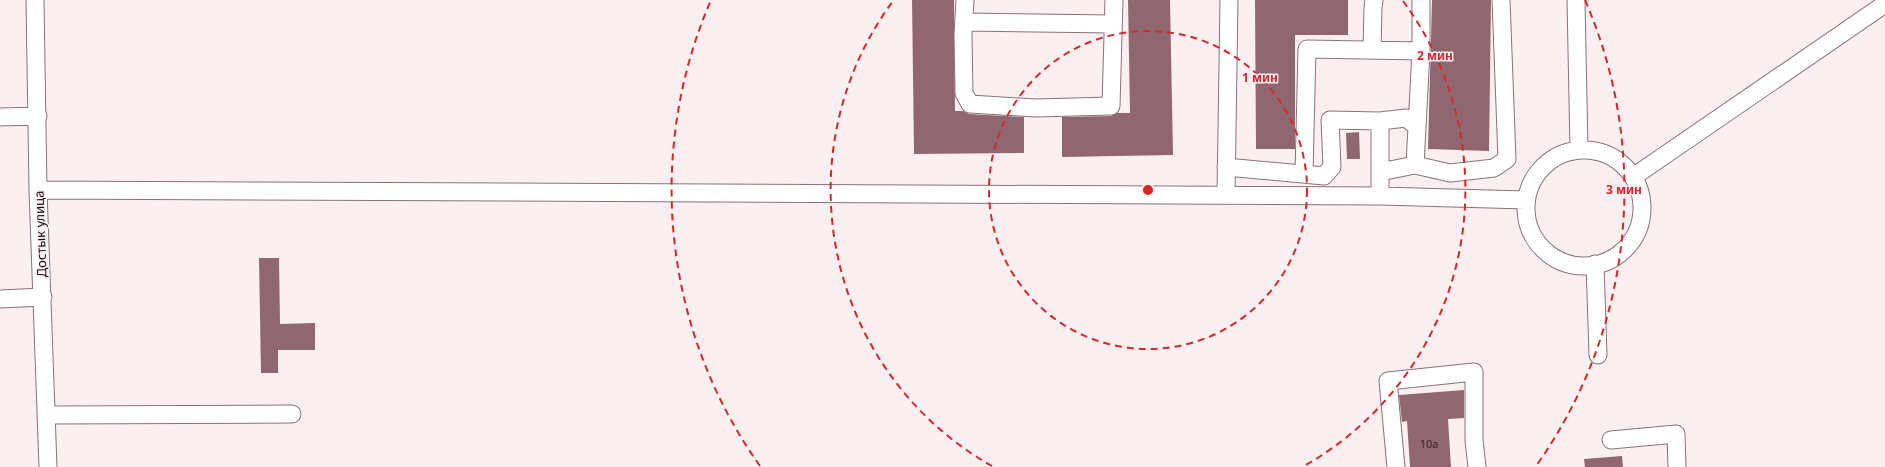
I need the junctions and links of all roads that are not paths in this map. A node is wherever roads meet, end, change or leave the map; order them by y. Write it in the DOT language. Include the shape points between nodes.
graph roads {
  1 [pos="35,0"];
  2 [pos="965,0"];
  3 [pos="1114,0"];
  4 [pos="1228,0"];
  5 [pos="1374,0"];
  6 [pos="1421,0"];
  7 [pos="1501,0"];
  8 [pos="1576,0"];
  9 [pos="1885,4"];
  10 [pos="964,22"];
  11 [pos="1114,24"];
  12 [pos="1372,50"];
  13 [pos="1421,51"];
  14 [pos="38,116"];
  15 [pos="0,117"];
  16 [pos="1330,120"];
  17 [pos="1306,121"];
  18 [pos="1380,121"];
  19 [pos="1417,127"];
  20 [pos="1579,150"];
  21 [pos="1415,165"];
  22 [pos="1226,167"];
  23 [pos="1380,172"];
  24 [pos="1304,174"];
  25 [pos="1633,177"];
  26 [pos="38,190"];
  27 [pos="1226,196"];
  28 [pos="1380,196"];
  29 [pos="1526,200"];
  30 [pos="1595,264"];
  31 [pos="43,297"];
  32 [pos="0,299"];
  33 [pos="1598,355"];
  34 [pos="292,414"];
  35 [pos="46,415"];
  36 [pos="1611,440"];
  37 [pos="48,467"];
  38 [pos="1396,467"];
  39 [pos="1477,467"];
  40 [pos="1677,467"];
  1 -- 14 [label="street, Достык улица"];
  2 -- 10 [label="street"];
  3 -- 11 [label="street"];
  4 -- 22 [label="street"];
  5 -- 12 [label="street"];
  6 -- 13 [label="street"];
  7 -- 21 [label="street" via="1507,159 1494,168 1450,173"];
  8 -- 20 [label="street"];
  9 -- 25 [label="street"];
  10 -- 11 [label="street"];
  10 -- 11 [label="street" via="964,93 970,104 1036,108 1111,106"];
  12 -- 13 [label="street"];
  12 -- 17 [label="street" via="1307,49"];
  13 -- 19 [label="street"];
  14 -- 15 [label="street"];
  14 -- 26 [label="street, Достык улица"];
  16 -- 17 [label="street"];
  16 -- 18 [label="street"];
  16 -- 24 [label="street" via="1332,167 1324,176"];
  17 -- 24 [label="street"];
  18 -- 19 [label="street" via="1406,118"];
  18 -- 23 [label="street"];
  19 -- 21 [label="street"];
  20 -- 25 [label="street" via="1595,151 1610,156 1623,165"];
  20 -- 29 [label="street" via="1564,153 1550,160 1538,171 1530,184"];
  21 -- 23 [label="street"];
  22 -- 24 [label="street"];
  22 -- 27 [label="street"];
  23 -- 28 [label="street"];
  25 -- 30 [label="street" via="1642,208 1633,238 1623,250 1610,259"];
  26 -- 27 [label="street"];
  26 -- 31 [label="street, Достык улица"];
  27 -- 28 [label="street"];
  28 -- 29 [label="street"];
  29 -- 30 [label="street" via="1527,218 1533,235 1544,250 1559,260 1577,265"];
  30 -- 33 [label="street"];
  31 -- 32 [label="street"];
  31 -- 35 [label="street, Достык улица"];
  34 -- 35 [label="street"];
  35 -- 37 [label="street, Достык улица"];
  36 -- 40 [label="street" via="1676,434"];
  38 -- 39 [label="street" via="1388,381 1474,372 1474,440"];
}
